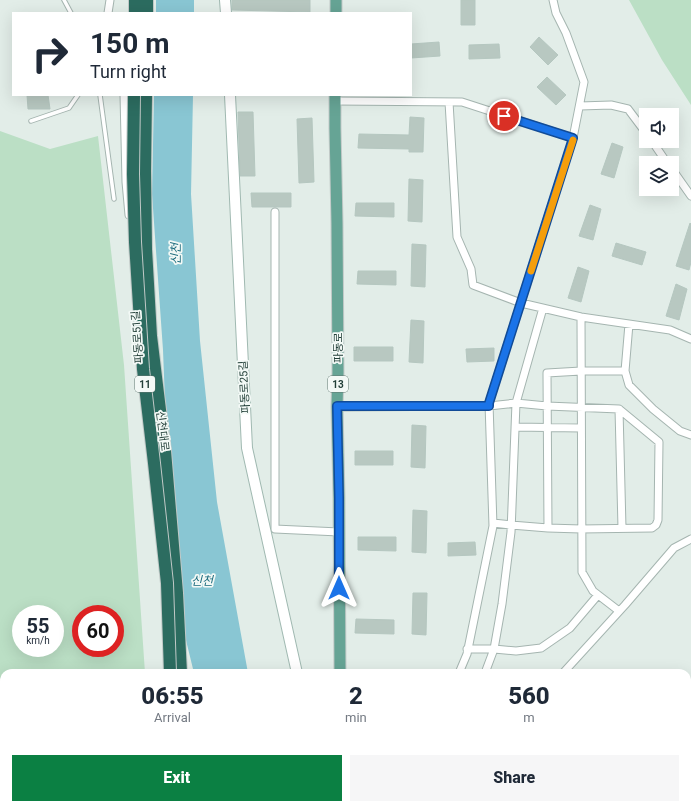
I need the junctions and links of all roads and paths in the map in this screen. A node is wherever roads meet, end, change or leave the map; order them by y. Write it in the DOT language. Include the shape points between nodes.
graph roads {
  1 [pos="64,0"];
  2 [pos="110,0"];
  3 [pos="135,0"];
  4 [pos="147,0"];
  5 [pos="225,0"];
  6 [pos="336,0"];
  7 [pos="552,0"];
  8 [pos="70,12"];
  9 [pos="108,12"];
  10 [pos="135,12"];
  11 [pos="147,12"];
  12 [pos="226,12"];
  13 [pos="336,12"];
  14 [pos="77,96"];
  15 [pos="100,96"];
  16 [pos="124,96"];
  17 [pos="134,96"];
  18 [pos="146,96"];
  19 [pos="230,96"];
  20 [pos="335,98"];
  21 [pos="449,102"];
  22 [pos="580,106"];
  23 [pos="31,121"];
  24 [pos="639,124"];
  25 [pos="573,138"];
  26 [pos="679,179"];
  27 [pos="691,196"];
  28 [pos="114,199"];
  29 [pos="275,212"];
  30 [pos="521,303"];
  31 [pos="543,308"];
  32 [pos="581,317"];
  33 [pos="629,324"];
  34 [pos="691,339"];
  35 [pos="581,371"];
  36 [pos="625,371"];
  37 [pos="516,403"];
  38 [pos="337,406"];
  39 [pos="489,406"];
  40 [pos="547,406"];
  41 [pos="581,407"];
  42 [pos="619,409"];
  43 [pos="515,427"];
  44 [pos="547,427"];
  45 [pos="581,428"];
  46 [pos="691,435"];
  47 [pos="493,523"];
  48 [pos="511,525"];
  49 [pos="265,528"];
  50 [pos="548,528"];
  51 [pos="622,528"];
  52 [pos="276,529"];
  53 [pos="582,529"];
  54 [pos="339,532"];
  55 [pos="691,539"];
  56 [pos="598,595"];
  57 [pos="619,611"];
  58 [pos="468,649"];
  59 [pos="494,649"];
  60 [pos="170,669"];
  61 [pos="174,669"];
  62 [pos="181,669"];
  63 [pos="296,669"];
  64 [pos="340,669"];
  65 [pos="460,669"];
  66 [pos="486,669"];
  67 [pos="566,669"];
  1 -- 8 [label="lane"];
  2 -- 9 [label="street"];
  3 -- 10 [label="highway"];
  4 -- 11 [label="highway"];
  5 -- 12 [label="street"];
  6 -- 13 [label="main road"];
  7 -- 22 [label="street" via="584,82"];
  14 -- 23 [label="lane" via="69,108"];
  15 -- 28 [label="lane"];
  16 -- 61 [label="street, 파동로51길" via="126,182 140,384 166,611 165,642"];
  17 -- 60 [label="highway, 신천대로 / 11, bridge" via="135,242 142,361 167,583"];
  18 -- 62 [label="highway, 신천대로 / 11" via="146,249 151,336 168,483"];
  19 -- 49 [label="street, 파동로25길" via="247,448"];
  20 -- 21 [label="street"];
  20 -- 38 [label="main road, 파동로 / 13"];
  21 -- 25 [label="street" via="462,102"];
  21 -- 30 [label="street" via="457,237 471,268 473,285"];
  22 -- 24 [label="street" via="611,105 628,109"];
  22 -- 25 [label="street"];
  25 -- 30 [label="street"];
  26 -- 27 [label="street"];
  29 -- 52 [label="street"];
  30 -- 31 [label="street"];
  30 -- 39 [label="street"];
  31 -- 32 [label="street"];
  31 -- 37 [label="street"];
  32 -- 33 [label="street"];
  32 -- 35 [label="street"];
  33 -- 34 [label="street" via="670,330"];
  33 -- 36 [label="street"];
  35 -- 36 [label="street"];
  35 -- 40 [label="street" via="547,373"];
  35 -- 41 [label="street"];
  36 -- 46 [label="street" via="629,384 653,409 680,431"];
  37 -- 39 [label="street"];
  37 -- 40 [label="street"];
  37 -- 43 [label="street"];
  38 -- 39 [label="street"];
  38 -- 54 [label="main road, 파동로 / 13"];
  39 -- 47 [label="street"];
  40 -- 41 [label="street"];
  40 -- 44 [label="street"];
  41 -- 42 [label="street"];
  41 -- 45 [label="street"];
  42 -- 51 [label="street"];
  42 -- 51 [label="street" via="659,442 656,525 652,528"];
  43 -- 44 [label="street"];
  43 -- 48 [label="street"];
  44 -- 45 [label="street"];
  44 -- 50 [label="street"];
  45 -- 53 [label="street"];
  47 -- 48 [label="street"];
  47 -- 58 [label="street"];
  48 -- 50 [label="street"];
  48 -- 59 [label="street"];
  49 -- 52 [label="street"];
  49 -- 63 [label="street, 파동로25길"];
  50 -- 53 [label="street"];
  51 -- 53 [label="street"];
  52 -- 54 [label="street"];
  53 -- 56 [label="street" via="582,572"];
  54 -- 64 [label="main road, 파동로 / 13"];
  55 -- 57 [label="street" via="674,548"];
  56 -- 57 [label="street"];
  56 -- 59 [label="street" via="570,628 541,648 516,651"];
  57 -- 67 [label="street"];
  58 -- 59 [label="street"];
  58 -- 65 [label="street"];
  59 -- 66 [label="street"];
}
